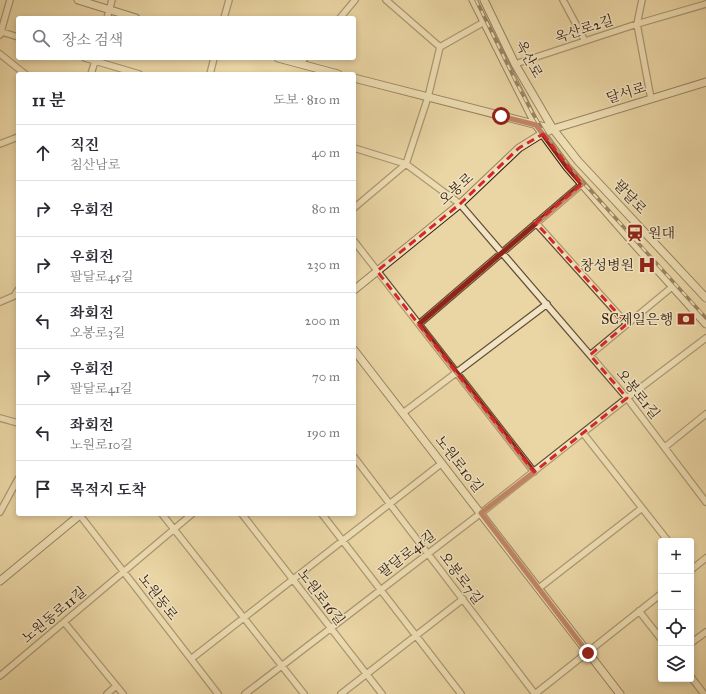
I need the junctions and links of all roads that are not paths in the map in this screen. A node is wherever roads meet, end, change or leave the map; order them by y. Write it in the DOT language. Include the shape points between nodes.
graph roads {
  1 [pos="10,0"];
  2 [pos="78,0"];
  3 [pos="112,0"];
  4 [pos="229,0"];
  5 [pos="355,0"];
  6 [pos="386,0"];
  7 [pos="473,0"];
  8 [pos="484,0"];
  9 [pos="642,0"];
  10 [pos="566,2"];
  11 [pos="706,4"];
  12 [pos="109,10"];
  13 [pos="108,16"];
  14 [pos="129,16"];
  15 [pos="225,16"];
  16 [pos="342,16"];
  17 [pos="484,22"];
  18 [pos="637,24"];
  19 [pos="1,34"];
  20 [pos="16,37"];
  21 [pos="585,41"];
  22 [pos="440,47"];
  23 [pos="0,54"];
  24 [pos="95,60"];
  25 [pos="214,60"];
  26 [pos="285,60"];
  27 [pos="303,60"];
  28 [pos="300,64"];
  29 [pos="515,64"];
  30 [pos="22,72"];
  31 [pos="92,72"];
  32 [pos="133,72"];
  33 [pos="210,72"];
  34 [pos="330,72"];
  35 [pos="356,79"];
  36 [pos="706,82"];
  37 [pos="428,97"];
  38 [pos="651,100"];
  39 [pos="536,125"];
  40 [pos="553,129"];
  41 [pos="543,134"];
  42 [pos="16,138"];
  43 [pos="0,144"];
  44 [pos="356,149"];
  45 [pos="406,164"];
  46 [pos="582,184"];
  47 [pos="460,204"];
  48 [pos="356,206"];
  49 [pos="536,223"];
  50 [pos="356,244"];
  51 [pos="502,252"];
  52 [pos="377,271"];
  53 [pos="672,287"];
  54 [pos="356,288"];
  55 [pos="16,293"];
  56 [pos="706,298"];
  57 [pos="0,302"];
  58 [pos="547,304"];
  59 [pos="419,324"];
  60 [pos="627,324"];
  61 [pos="706,324"];
  62 [pos="706,338"];
  63 [pos="356,353"];
  64 [pos="590,355"];
  65 [pos="456,372"];
  66 [pos="627,398"];
  67 [pos="403,413"];
  68 [pos="706,414"];
  69 [pos="0,418"];
  70 [pos="16,422"];
  71 [pos="583,433"];
  72 [pos="665,447"];
  73 [pos="356,460"];
  74 [pos="442,462"];
  75 [pos="534,472"];
  76 [pos="16,483"];
  77 [pos="706,502"];
  78 [pos="389,503"];
  79 [pos="642,508"];
  80 [pos="0,512"];
  81 [pos="481,513"];
  82 [pos="78,516"];
  83 [pos="81,516"];
  84 [pos="164,516"];
  85 [pos="190,516"];
  86 [pos="244,516"];
  87 [pos="324,516"];
  88 [pos="174,529"];
  89 [pos="666,538"];
  90 [pos="342,540"];
  91 [pos="427,553"];
  92 [pos="706,558"];
  93 [pos="694,568"];
  94 [pos="123,572"];
  95 [pos="292,579"];
  96 [pos="0,581"];
  97 [pos="539,588"];
  98 [pos="380,590"];
  99 [pos="658,596"];
  100 [pos="463,599"];
  101 [pos="639,612"];
  102 [pos="244,617"];
  103 [pos="64,622"];
  104 [pos="330,628"];
  105 [pos="706,632"];
  106 [pos="658,635"];
  107 [pos="416,636"];
  108 [pos="694,641"];
  109 [pos="588,653"];
  110 [pos="191,659"];
  111 [pos="282,666"];
  112 [pos="366,674"];
  113 [pos="0,676"];
  114 [pos="694,681"];
  115 [pos="116,686"];
  116 [pos="107,694"];
  117 [pos="123,694"];
  118 [pos="218,694"];
  119 [pos="245,694"];
  120 [pos="304,694"];
  121 [pos="341,694"];
  122 [pos="382,694"];
  123 [pos="461,694"];
  124 [pos="535,694"];
  125 [pos="620,694"];
  126 [pos="704,694"];
  1 -- 19 [label="street"];
  2 -- 12 [label="main road"];
  3 -- 12 [label="street"];
  4 -- 15 [label="street"];
  5 -- 16 [label="street"];
  6 -- 22 [label="street"];
  7 -- 17 [label="main road"];
  8 -- 29 [label="main road, 옥산로"];
  9 -- 18 [label="street"];
  10 -- 21 [label="street"];
  11 -- 18 [label="street, 옥산로2길"];
  12 -- 13 [label="street"];
  12 -- 14 [label="main road"];
  17 -- 22 [label="street"];
  17 -- 39 [label="main road"];
  18 -- 21 [label="street, 옥산로2길"];
  18 -- 38 [label="street"];
  19 -- 20 [label="street"];
  21 -- 29 [label="street, 옥산로2길"];
  22 -- 37 [label="street"];
  23 -- 30 [label="street"];
  24 -- 31 [label="street"];
  24 -- 32 [label="street"];
  25 -- 33 [label="street"];
  26 -- 28 [label="main road"];
  27 -- 28 [label="street"];
  28 -- 34 [label="main road"];
  29 -- 40 [label="main road, 옥산로"];
  35 -- 37 [label="main road"];
  36 -- 38 [label="main road, 달서로"];
  37 -- 39 [label="main road"];
  37 -- 45 [label="street"];
  38 -- 40 [label="main road, 달서로"];
  39 -- 40 [label="main road"];
  39 -- 41 [label="main road"];
  40 -- 41 [label="main road, 오봉로"];
  40 -- 56 [label="main road, 팔달로" via="578,161"];
  41 -- 46 [label="main road"];
  41 -- 47 [label="main road, 오봉로" via="519,148"];
  42 -- 43 [label="street"];
  44 -- 45 [label="street, 오봉로1길"];
  45 -- 47 [label="street, 오봉로1길"];
  45 -- 48 [label="street"];
  46 -- 49 [label="street"];
  46 -- 53 [label="main road"];
  47 -- 51 [label="street, 오봉로1길"];
  47 -- 52 [label="main road, 오봉로"];
  49 -- 51 [label="street"];
  49 -- 60 [label="street"];
  50 -- 52 [label="street"];
  51 -- 58 [label="street, 오봉로1길"];
  51 -- 59 [label="street"];
  52 -- 54 [label="main road, 오봉로"];
  52 -- 59 [label="street"];
  53 -- 60 [label="street"];
  53 -- 61 [label="main road"];
  55 -- 57 [label="street"];
  58 -- 64 [label="street, 오봉로1길"];
  58 -- 65 [label="street"];
  59 -- 65 [label="street"];
  60 -- 64 [label="street"];
  62 -- 66 [label="street, 팔달로41길"];
  63 -- 67 [label="main road, 노원로10길"];
  64 -- 66 [label="street, 오봉로1길"];
  65 -- 67 [label="street"];
  65 -- 75 [label="street"];
  66 -- 71 [label="street, 팔달로41길"];
  66 -- 72 [label="street, 오봉로1길"];
  67 -- 74 [label="main road, 노원로10길"];
  68 -- 72 [label="street"];
  69 -- 70 [label="street"];
  71 -- 75 [label="street, 팔달로41길"];
  71 -- 79 [label="street"];
  72 -- 77 [label="street, 오봉로1길"];
  73 -- 78 [label="street, 오봉로7길"];
  74 -- 78 [label="street"];
  74 -- 81 [label="main road, 노원로10길"];
  75 -- 81 [label="street, 팔달로41길"];
  76 -- 80 [label="street"];
  78 -- 90 [label="street"];
  78 -- 91 [label="street, 오봉로7길"];
  79 -- 89 [label="street"];
  79 -- 97 [label="street"];
  81 -- 91 [label="street, 팔달로41길"];
  81 -- 97 [label="main road, 노원로10길"];
  82 -- 96 [label="main road"];
  83 -- 94 [label="street, 노원동로"];
  84 -- 88 [label="street"];
  85 -- 88 [label="street, 노원동로11길"];
  86 -- 95 [label="street, 노원로16길"];
  87 -- 90 [label="street"];
  88 -- 94 [label="street, 노원동로11길"];
  88 -- 102 [label="street"];
  90 -- 95 [label="street"];
  90 -- 98 [label="street"];
  91 -- 98 [label="street, 팔달로41길"];
  91 -- 100 [label="street, 오봉로7길"];
  92 -- 93 [label="street"];
  94 -- 103 [label="street, 노원동로11길"];
  94 -- 110 [label="street, 노원동로"];
  95 -- 102 [label="street"];
  95 -- 104 [label="street, 노원로16길"];
  97 -- 109 [label="main road, 노원로10길"];
  98 -- 104 [label="street, 팔달로41길"];
  98 -- 107 [label="street"];
  99 -- 101 [label="street"];
  100 -- 107 [label="street"];
  100 -- 124 [label="street, 오봉로7길"];
  101 -- 106 [label="street"];
  101 -- 109 [label="street"];
  102 -- 110 [label="street"];
  102 -- 111 [label="street"];
  103 -- 113 [label="street, 노원동로11길"];
  103 -- 115 [label="street"];
  104 -- 111 [label="street, 팔달로41길"];
  104 -- 112 [label="street, 노원로16길"];
  105 -- 108 [label="street"];
  107 -- 112 [label="street"];
  107 -- 123 [label="street"];
  109 -- 124 [label="street"];
  109 -- 125 [label="main road, 노원로10길"];
  110 -- 118 [label="street, 노원동로"];
  111 -- 119 [label="street, 팔달로41길"];
  111 -- 120 [label="street"];
  112 -- 121 [label="street"];
  112 -- 122 [label="street, 노원로16길"];
  114 -- 126 [label="street"];
  115 -- 116 [label="street"];
  115 -- 117 [label="street"];
}
